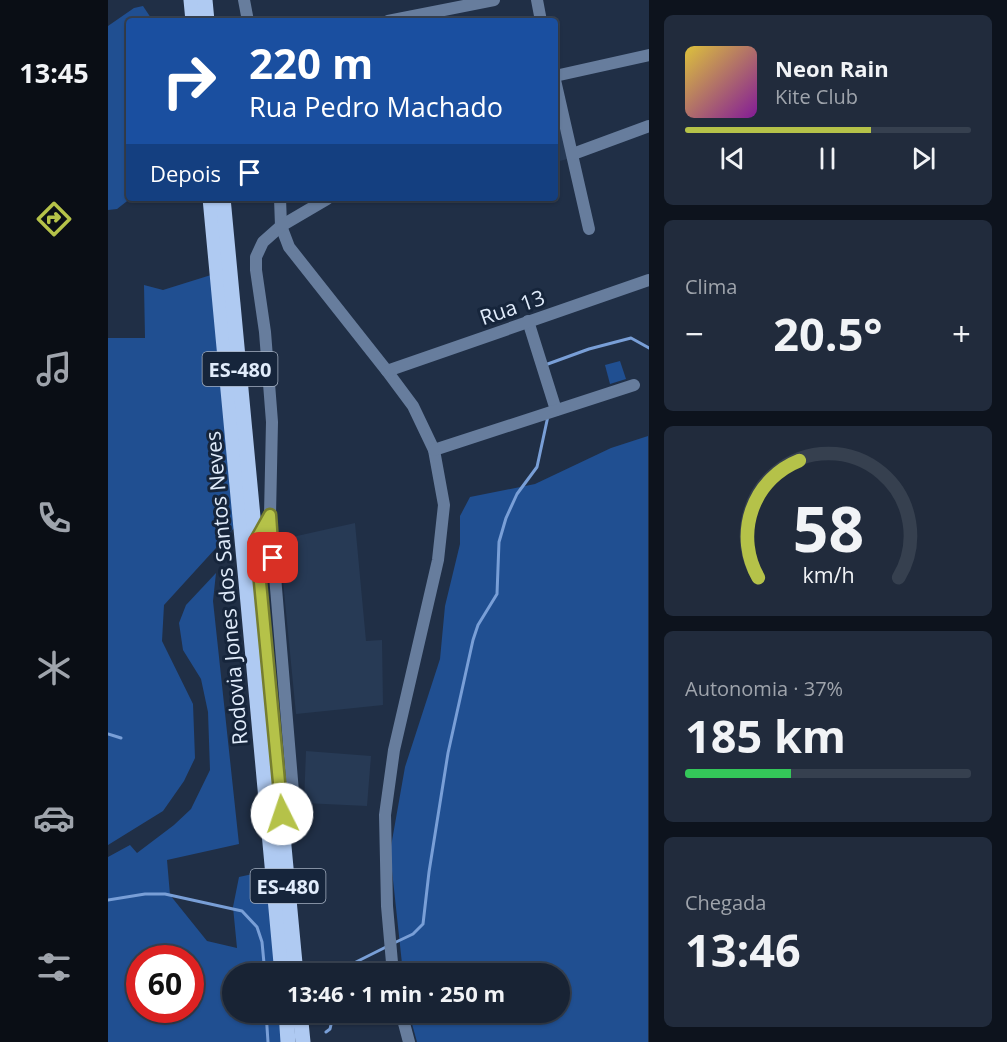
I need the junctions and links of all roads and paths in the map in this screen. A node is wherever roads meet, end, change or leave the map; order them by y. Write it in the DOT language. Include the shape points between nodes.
graph roads {
  1 [pos="191,0"];
  2 [pos="205,0"];
  3 [pos="244,0"];
  4 [pos="494,0"];
  5 [pos="537,0"];
  6 [pos="439,5"];
  7 [pos="193,18"];
  8 [pos="207,18"];
  9 [pos="247,18"];
  10 [pos="398,18"];
  11 [pos="540,18"];
  12 [pos="648,55"];
  13 [pos="558,75"];
  14 [pos="558,92"];
  15 [pos="648,126"];
  16 [pos="573,154"];
  17 [pos="210,201"];
  18 [pos="223,201"];
  19 [pos="280,201"];
  20 [pos="325,201"];
  21 [pos="281,226"];
  22 [pos="589,229"];
  23 [pos="648,280"];
  24 [pos="528,321"];
  25 [pos="387,370"];
  26 [pos="634,385"];
  27 [pos="556,410"];
  28 [pos="434,450"];
  29 [pos="270,515"];
  30 [pos="256,540"];
  31 [pos="284,847"];
  32 [pos="281,963"];
  33 [pos="295,963"];
  34 [pos="392,963"];
  35 [pos="287,1023"];
  36 [pos="301,1023"];
  37 [pos="403,1023"];
  38 [pos="288,1042"];
  39 [pos="303,1042"];
  40 [pos="409,1042"];
  1 -- 7 [label="main road"];
  2 -- 8 [label="main road"];
  3 -- 9 [label="street"];
  4 -- 6 [label="street"];
  5 -- 11 [label="street"];
  6 -- 10 [label="street"];
  12 -- 13 [label="street"];
  14 -- 16 [label="street"];
  15 -- 16 [label="street"];
  16 -- 22 [label="street"];
  17 -- 32 [label="main road, Rodovia Jones dos Santos Neves / ES-480"];
  18 -- 30 [label="main road, Rodovia Jones dos Santos Neves / ES-480"];
  19 -- 21 [label="street"];
  20 -- 21 [label="street"];
  21 -- 25 [label="street" via="289,247"];
  21 -- 29 [label="street" via="263,242 256,257 272,422"];
  23 -- 24 [label="street, Rua 13"];
  24 -- 25 [label="street, Rua 13"];
  24 -- 27 [label="street"];
  25 -- 28 [label="street" via="413,406"];
  26 -- 27 [label="street"];
  27 -- 28 [label="street"];
  28 -- 34 [label="street" via="444,505 442,532 394,750 385,815"];
  29 -- 30 [label="street"];
  29 -- 31 [label="street" via="294,804"];
  30 -- 31 [label="main road, Rodovia Jones dos Santos Neves / ES-480"];
  31 -- 33 [label="main road, Rodovia Jones dos Santos Neves / ES-480"];
  35 -- 38 [label="main road"];
  36 -- 39 [label="main road"];
  37 -- 40 [label="street"];
}
